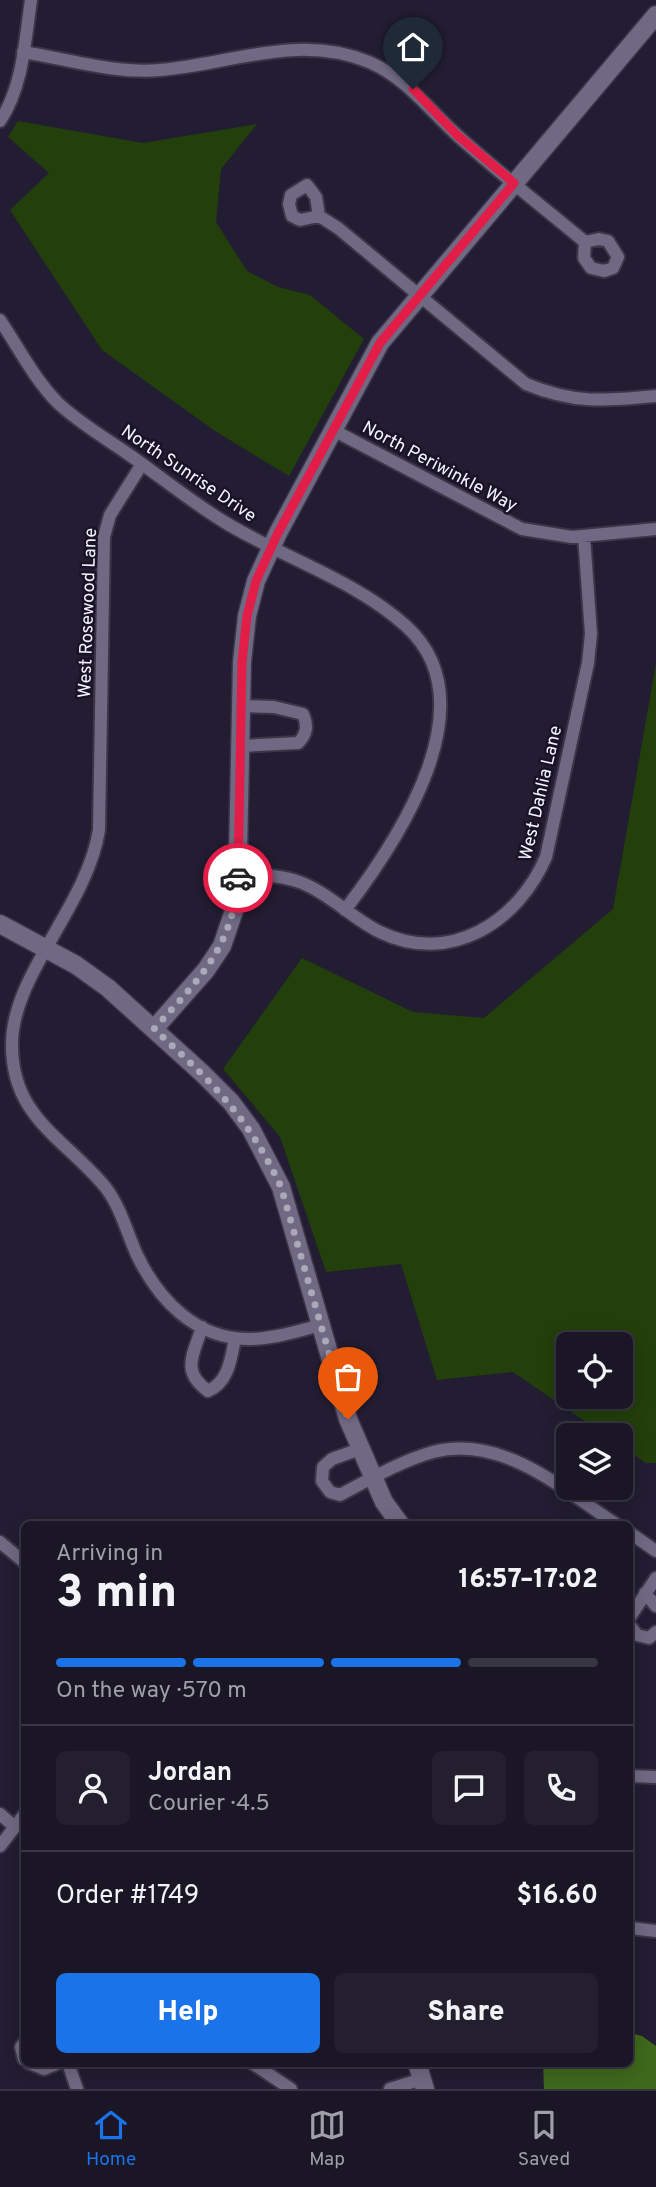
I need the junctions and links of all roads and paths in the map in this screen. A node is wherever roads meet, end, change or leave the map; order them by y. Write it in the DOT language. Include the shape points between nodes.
graph roads {
  1 [pos="31,0"];
  2 [pos="656,15"];
  3 [pos="23,52"];
  4 [pos="0,121"];
  5 [pos="514,183"];
  6 [pos="319,216"];
  7 [pos="585,242"];
  8 [pos="418,296"];
  9 [pos="0,320"];
  10 [pos="656,396"];
  11 [pos="333,430"];
  12 [pos="142,464"];
  13 [pos="656,529"];
  14 [pos="584,536"];
  15 [pos="271,547"];
  16 [pos="242,705"];
  17 [pos="241,746"];
  18 [pos="239,873"];
  19 [pos="345,910"];
  20 [pos="0,924"];
  21 [pos="47,949"];
  22 [pos="154,1029"];
  23 [pos="14,1073"];
  24 [pos="0,1076"];
  25 [pos="321,1325"];
  26 [pos="202,1327"];
  27 [pos="235,1338"];
  28 [pos="360,1449"];
  29 [pos="372,1478"];
  30 [pos="398,1521"];
  31 [pos="611,1521"];
  32 [pos="633,1535"];
  33 [pos="0,1542"];
  34 [pos="656,1551"];
  35 [pos="21,1560"];
  36 [pos="656,1578"];
  37 [pos="645,1593"];
  38 [pos="656,1606"];
  39 [pos="633,1612"];
  40 [pos="633,1630"];
  41 [pos="656,1632"];
  42 [pos="633,1776"];
  43 [pos="656,1777"];
  44 [pos="0,1814"];
  45 [pos="21,1819"];
  46 [pos="15,1827"];
  47 [pos="0,1846"];
  48 [pos="633,1928"];
  49 [pos="656,1931"];
  50 [pos="69,2067"];
  51 [pos="258,2067"];
  52 [pos="421,2077"];
  53 [pos="77,2089"];
  54 [pos="291,2089"];
  55 [pos="390,2089"];
  1 -- 3 [label="street"];
  2 -- 5 [label="street"];
  3 -- 4 [label="street" via="17,84"];
  3 -- 5 [label="street" via="141,71 278,49 346,55 391,73 413,89 457,135"];
  5 -- 7 [label="street"];
  5 -- 8 [label="street"];
  6 -- 8 [label="street"];
  8 -- 10 [label="street" via="526,384 582,401"];
  8 -- 11 [label="street" via="380,343"];
  9 -- 12 [label="street, North Sunrise Drive" via="57,402"];
  11 -- 14 [label="street, North Periwinkle Way" via="522,529"];
  11 -- 15 [label="street"];
  12 -- 15 [label="street, North Sunrise Drive" via="226,523"];
  12 -- 21 [label="street, West Rosewood Lane" via="110,515 104,537 95,852"];
  13 -- 14 [label="street, North Periwinkle Way"];
  14 -- 19 [label="street, West Dahlia Lane" via="591,634 588,663 537,878 507,915 449,941 400,939"];
  15 -- 16 [label="street" via="247,616"];
  15 -- 19 [label="street, North Sunrise Drive" via="366,597 408,627 432,665 439,697 439,723 424,783 380,865"];
  16 -- 17 [label="street"];
  16 -- 17 [label="street" via="290,709 303,714 307,723 305,736 298,743"];
  17 -- 18 [label="street"];
  18 -- 19 [label="street, West Dahlia Lane" via="305,884"];
  18 -- 22 [label="street" via="237,902 222,946"];
  20 -- 21 [label="street"];
  21 -- 22 [label="street" via="108,988"];
  21 -- 23 [label="street, West Rosewood Lane" via="14,1020"];
  22 -- 25 [label="street" via="231,1102 266,1155 281,1187"];
  23 -- 24 [label="street"];
  23 -- 26 [label="street" via="25,1101 46,1132 108,1191 150,1283 165,1302"];
  25 -- 27 [label="street" via="268,1338"];
  25 -- 28 [label="street"];
  26 -- 27 [label="street"];
  26 -- 27 [label="street" via="190,1366 194,1381 208,1391 227,1373"];
  28 -- 29 [label="street"];
  28 -- 29 [label="street" via="332,1459 323,1467 322,1481 330,1492 341,1495"];
  29 -- 30 [label="street"];
  29 -- 31 [label="street" via="432,1452 490,1451 525,1465"];
  32 -- 34 [label="street"];
  33 -- 35 [label="street"];
  36 -- 37 [label="street"];
  37 -- 38 [label="street"];
  37 -- 39 [label="street"];
  40 -- 41 [label="street" via="649,1637"];
  42 -- 43 [label="street"];
  44 -- 46 [label="street"];
  45 -- 46 [label="street"];
  46 -- 47 [label="street"];
  48 -- 49 [label="street"];
  50 -- 53 [label="street"];
  51 -- 54 [label="street"];
  52 -- 55 [label="street"];
}
